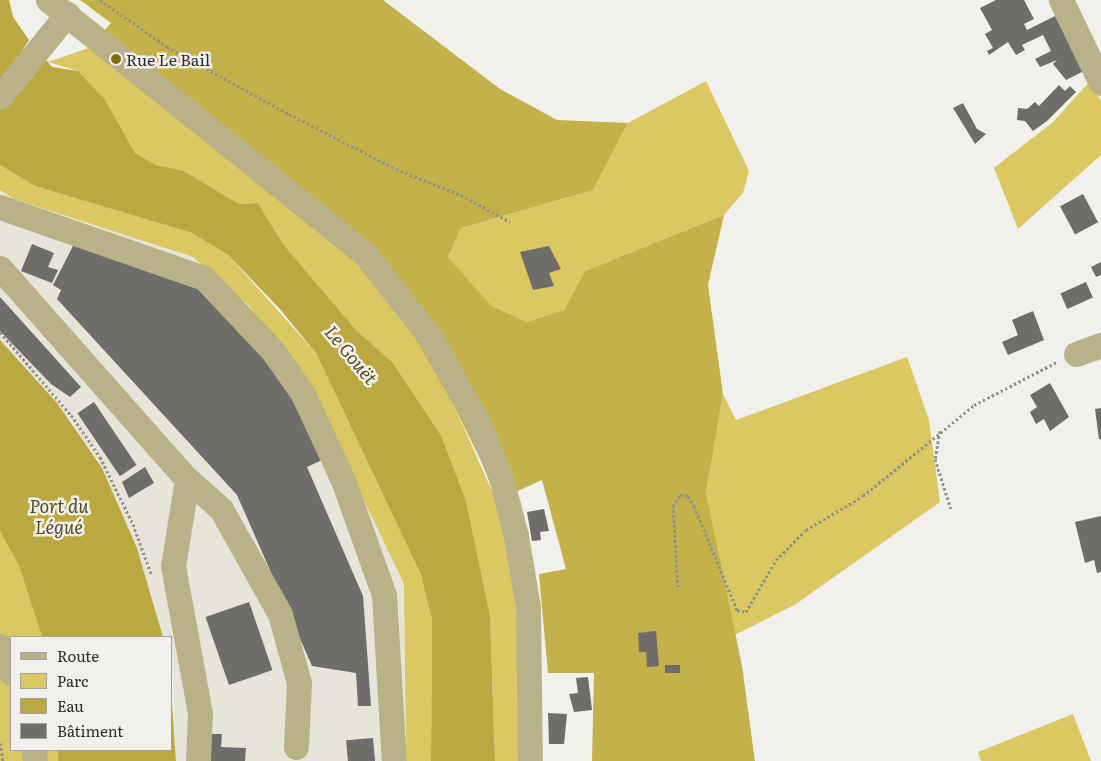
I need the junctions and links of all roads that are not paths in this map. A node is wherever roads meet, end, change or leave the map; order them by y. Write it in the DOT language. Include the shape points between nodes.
graph roads {
  1 [pos="1061,0"];
  2 [pos="58,7"];
  3 [pos="1101,83"];
  4 [pos="0,97"];
  5 [pos="0,207"];
  6 [pos="0,268"];
  7 [pos="1101,345"];
  8 [pos="1076,354"];
  9 [pos="187,479"];
  10 [pos="0,646"];
  11 [pos="10,671"];
  12 [pos="296,747"];
  13 [pos="198,761"];
  14 [pos="394,761"];
  15 [pos="530,761"];
  1 -- 3 [label="street"];
  2 -- 4 [label="street" via="37,53"];
  2 -- 15 [label="street" via="364,253 430,337 480,426 501,478 516,536 528,607"];
  5 -- 14 [label="street" via="204,278 273,351 303,394 343,480 384,595"];
  6 -- 9 [label="street"];
  7 -- 8 [label="street"];
  9 -- 12 [label="street" via="221,509 280,614 299,683"];
  9 -- 13 [label="street" via="173,566 200,713"];
  10 -- 11 [label="street"];
}
